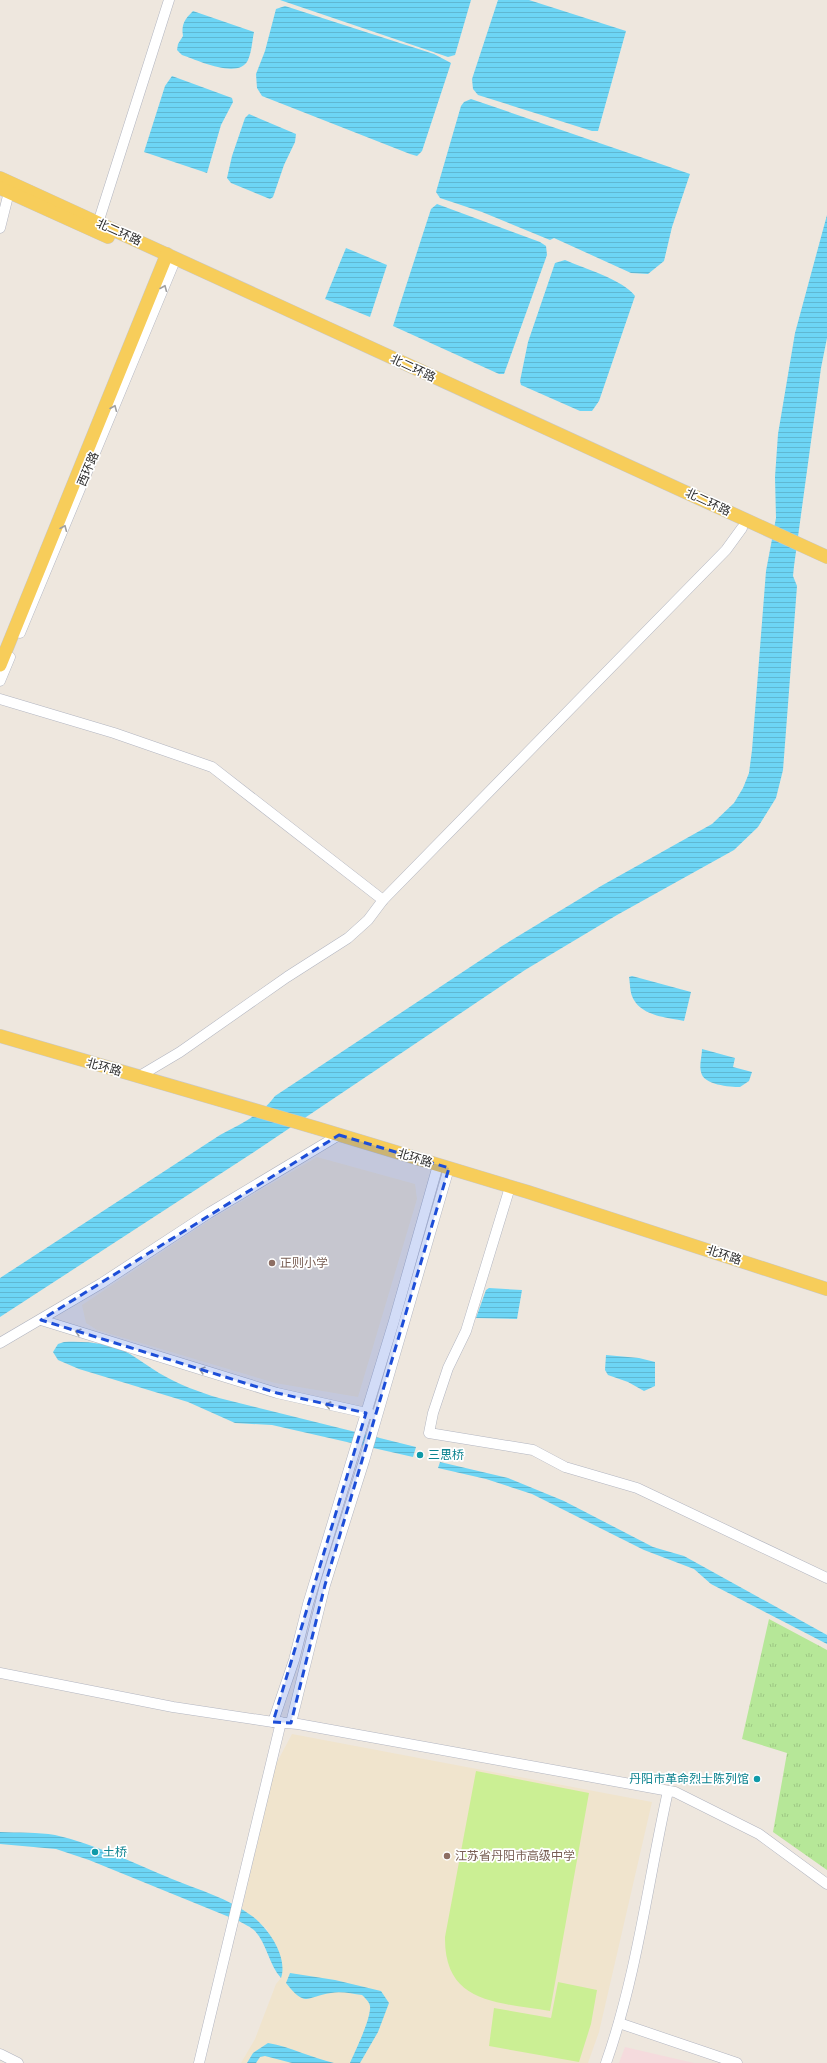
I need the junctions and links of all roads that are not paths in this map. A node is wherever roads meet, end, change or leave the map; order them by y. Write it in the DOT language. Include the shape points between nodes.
graph roads {
  1 [pos="169,0"];
  2 [pos="0,178"];
  3 [pos="4,190"];
  4 [pos="98,223"];
  5 [pos="0,228"];
  6 [pos="170,260"];
  7 [pos="742,528"];
  8 [pos="757,530"];
  9 [pos="806,552"];
  10 [pos="827,557"];
  11 [pos="827,566"];
  12 [pos="0,665"];
  13 [pos="0,681"];
  14 [pos="0,699"];
  15 [pos="383,900"];
  16 [pos="0,1036"];
  17 [pos="138,1077"];
  18 [pos="339,1135"];
  19 [pos="443,1166"];
  20 [pos="510,1187"];
  21 [pos="827,1289"];
  22 [pos="41,1320"];
  23 [pos="0,1344"];
  24 [pos="366,1413"];
  25 [pos="377,1416"];
  26 [pos="827,1578"];
  27 [pos="0,1673"];
  28 [pos="282,1723"];
  29 [pos="668,1790"];
  30 [pos="827,1884"];
  31 [pos="619,2024"];
  32 [pos="0,2054"];
  33 [pos="18,2063"];
  34 [pos="198,2063"];
  35 [pos="606,2063"];
  36 [pos="737,2063"];
  1 -- 4 [label="street"];
  2 -- 4 [label="main road, 北二环路"];
  3 -- 5 [label="street"];
  3 -- 6 [label="main road, 北二环路"];
  4 -- 6 [label="main road, 北二环路"];
  6 -- 7 [label="main road, 北二环路"];
  6 -- 8 [label="main road, 北二环路"];
  6 -- 12 [label="main road, 西环路"];
  13 -- 6 [label="street, 西环路, one-way"];
  7 -- 8 [label="main road, 北二环路"];
  7 -- 15 [label="street" via="726,550"];
  8 -- 9 [label="main road, 北二环路"];
  9 -- 10 [label="main road, 北二环路"];
  9 -- 11 [label="main road, 北二环路"];
  14 -- 15 [label="street" via="122,735 212,766"];
  15 -- 17 [label="street" via="368,920 348,938 287,976 180,1052"];
  16 -- 17 [label="main road, 北环路"];
  17 -- 18 [label="main road, 北环路"];
  18 -- 19 [label="main road, 北环路"];
  18 -- 22 [label="street" via="210,1212"];
  19 -- 20 [label="main road, 北环路"];
  19 -- 24 [label="street"];
  19 -- 25 [label="street"];
  20 -- 21 [label="main road, 北环路"];
  20 -- 26 [label="street" via="466,1331 448,1368 429,1433 533,1450 565,1467 637,1488"];
  22 -- 23 [label="street"];
  24 -- 22 [label="street, one-way" via="277,1394"];
  24 -- 25 [label="street"];
  24 -- 28 [label="street" via="308,1604"];
  25 -- 28 [label="street"];
  27 -- 28 [label="street" via="173,1707"];
  28 -- 29 [label="street"];
  28 -- 34 [label="street"];
  29 -- 30 [label="street" via="759,1834"];
  29 -- 31 [label="street"];
  31 -- 35 [label="street"];
  31 -- 36 [label="street"];
  32 -- 33 [label="street"];
}
